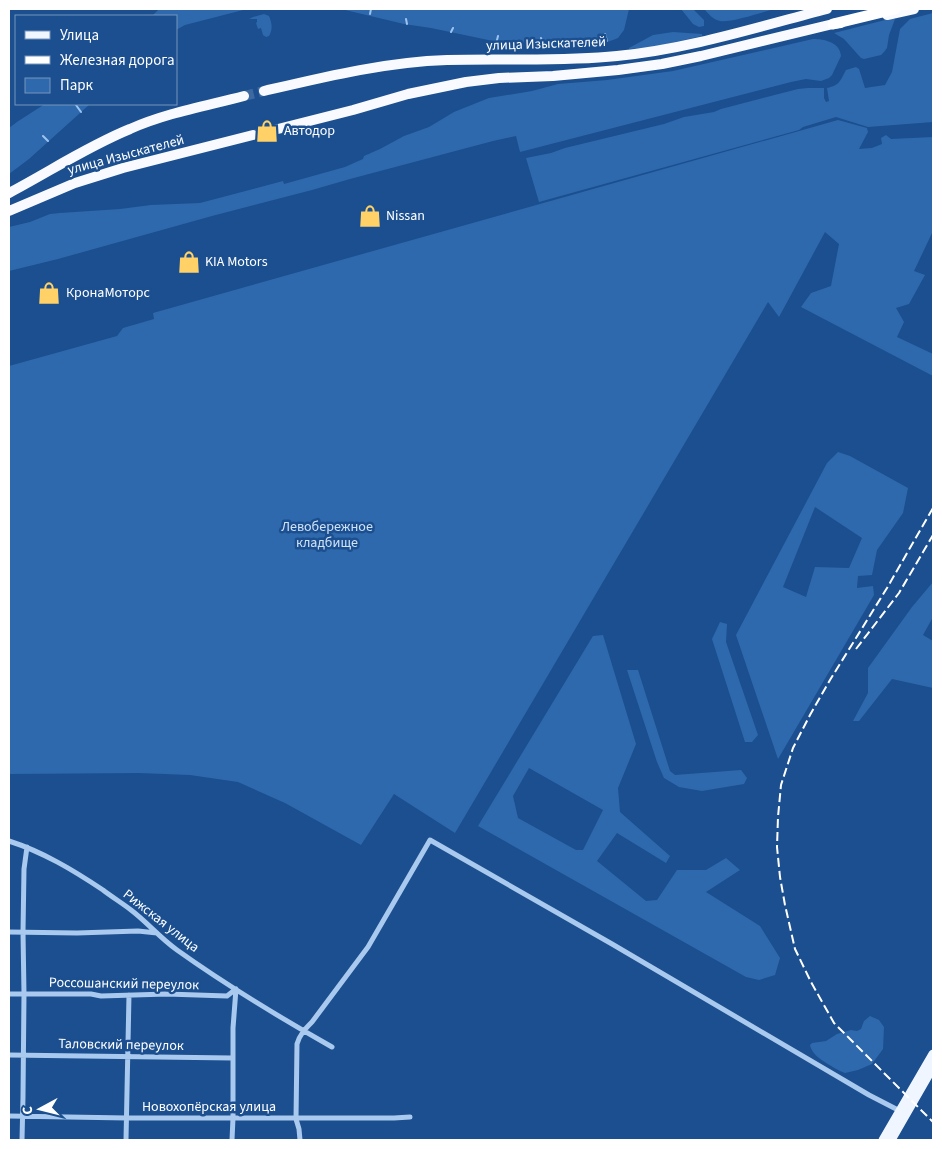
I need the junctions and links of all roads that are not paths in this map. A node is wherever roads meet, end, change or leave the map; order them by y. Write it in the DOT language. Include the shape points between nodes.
graph roads {
  1 [pos="827,9"];
  2 [pos="875,9"];
  3 [pos="895,9"];
  4 [pos="914,9"];
  5 [pos="833,24"];
  6 [pos="264,91"];
  7 [pos="244,96"];
  8 [pos="274,130"];
  9 [pos="254,135"];
  10 [pos="9,193"];
  11 [pos="9,211"];
  12 [pos="9,841"];
  13 [pos="27,847"];
  14 [pos="9,932"];
  15 [pos="23,932"];
  16 [pos="157,933"];
  17 [pos="236,989"];
  18 [pos="9,994"];
  19 [pos="24,994"];
  20 [pos="129,996"];
  21 [pos="303,1031"];
  22 [pos="332,1047"];
  23 [pos="933,1054"];
  24 [pos="9,1055"];
  25 [pos="23,1055"];
  26 [pos="127,1056"];
  27 [pos="232,1058"];
  28 [pos="933,1067"];
  29 [pos="900,1111"];
  30 [pos="9,1116"];
  31 [pos="22,1116"];
  32 [pos="410,1117"];
  33 [pos="127,1118"];
  34 [pos="233,1118"];
  35 [pos="296,1118"];
  36 [pos="22,1140"];
  37 [pos="126,1140"];
  38 [pos="232,1140"];
  39 [pos="300,1140"];
  40 [pos="883,1140"];
  41 [pos="891,1140"];
  1 -- 6 [label="highway, улица Изыскателей" via="712,40 651,52 552,60 447,60 404,64"];
  2 -- 5 [label="highway"];
  3 -- 5 [label="highway"];
  4 -- 5 [label="highway"];
  5 -- 8 [label="highway" via="662,64 466,82"];
  7 -- 10 [label="highway, улица Изыскателей" via="130,129"];
  9 -- 11 [label="highway, улица Изыскателей" via="93,177"];
  12 -- 13 [label="street, Рижская улица"];
  13 -- 15 [label="street"];
  13 -- 16 [label="street, Рижская улица" via="94,884"];
  14 -- 15 [label="street"];
  15 -- 16 [label="street"];
  15 -- 19 [label="street"];
  16 -- 17 [label="street, Рижская улица" via="175,949"];
  17 -- 20 [label="street, Россошанский переулок" via="226,996"];
  17 -- 21 [label="street, Рижская улица"];
  17 -- 27 [label="street"];
  18 -- 19 [label="street, Россошанский переулок"];
  19 -- 20 [label="street, Россошанский переулок"];
  19 -- 25 [label="street"];
  20 -- 26 [label="street"];
  21 -- 22 [label="street, Рижская улица"];
  21 -- 29 [label="street" via="368,947 430,840"];
  21 -- 35 [label="street" via="297,1044"];
  23 -- 29 [label="main road"];
  24 -- 25 [label="street, Таловский переулок"];
  25 -- 26 [label="street, Таловский переулок"];
  25 -- 31 [label="street"];
  26 -- 27 [label="street, Таловский переулок"];
  26 -- 33 [label="street"];
  27 -- 34 [label="street"];
  28 -- 41 [label="main road"];
  29 -- 40 [label="main road"];
  30 -- 31 [label="street, Новохопёрская улица"];
  31 -- 33 [label="street, Новохопёрская улица"];
  31 -- 36 [label="street"];
  32 -- 35 [label="street, Новохопёрская улица"];
  33 -- 34 [label="street, Новохопёрская улица"];
  33 -- 37 [label="street"];
  34 -- 35 [label="street, Новохопёрская улица"];
  34 -- 38 [label="street"];
  35 -- 39 [label="street"];
}
